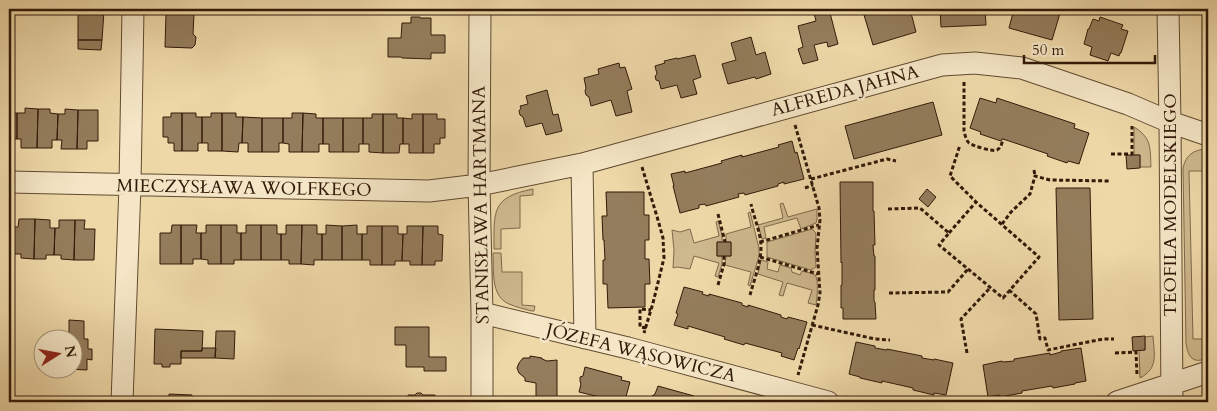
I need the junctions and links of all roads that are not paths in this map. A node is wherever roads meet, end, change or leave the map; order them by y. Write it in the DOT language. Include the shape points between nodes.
graph roads {
  1 [pos="133,9"];
  2 [pos="480,9"];
  3 [pos="1168,9"];
  4 [pos="1170,122"];
  5 [pos="1208,135"];
  6 [pos="582,164"];
  7 [pos="9,182"];
  8 [pos="479,185"];
  9 [pos="130,186"];
  10 [pos="482,312"];
  11 [pos="585,338"];
  12 [pos="1208,372"];
  13 [pos="1172,393"];
  14 [pos="122,402"];
  15 [pos="482,402"];
  16 [pos="828,402"];
  17 [pos="1117,402"];
  1 -- 9 [label="street"];
  2 -- 8 [label="street, STANISŁAWA HARTMANA"];
  3 -- 4 [label="street, TEOFILA MODELSKIEGO"];
  4 -- 5 [label="street, ALFREDA JAHNA"];
  4 -- 6 [label="street, ALFREDA JAHNA" via="1128,104 1022,68 975,63 942,65"];
  4 -- 13 [label="street, TEOFILA MODELSKIEGO"];
  6 -- 8 [label="street, ALFREDA JAHNA"];
  6 -- 11 [label="street"];
  7 -- 9 [label="street, MIECZYSŁAWA WOLFKEGO"];
  8 -- 9 [label="street, MIECZYSŁAWA WOLFKEGO" via="429,191"];
  8 -- 10 [label="street, STANISŁAWA HARTMANA"];
  9 -- 14 [label="street"];
  10 -- 11 [label="street, JÓZEFA WĄSOWICZA"];
  10 -- 15 [label="street, STANISŁAWA HARTMANA"];
  11 -- 16 [label="street, JÓZEFA WĄSOWICZA"];
  12 -- 13 [label="street"];
  13 -- 17 [label="street"];
}
